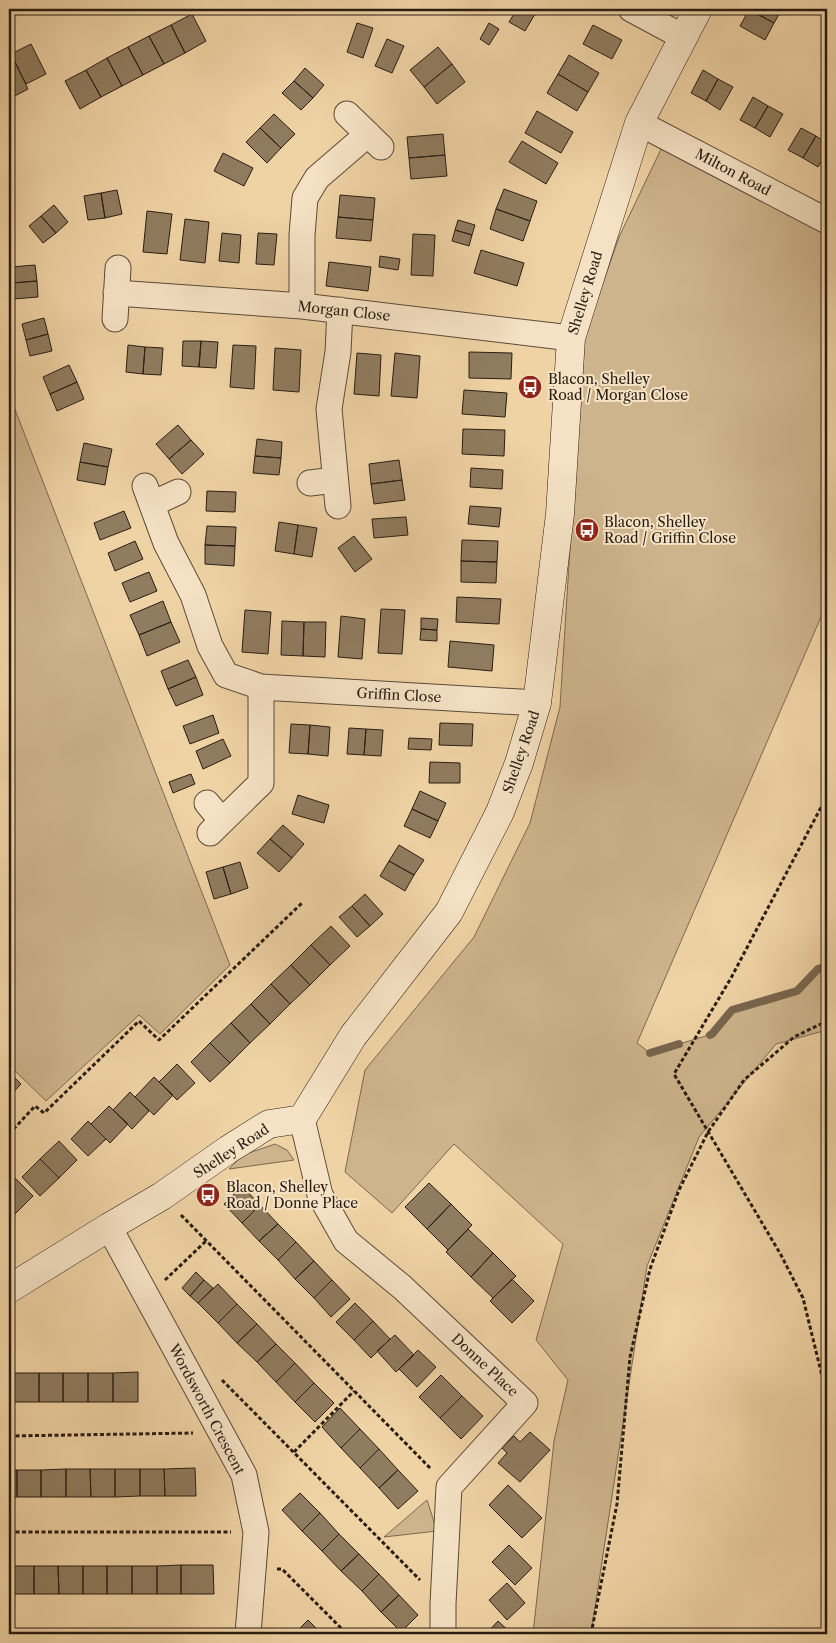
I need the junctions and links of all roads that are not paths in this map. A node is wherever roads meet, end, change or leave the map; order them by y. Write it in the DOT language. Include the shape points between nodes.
graph roads {
  1 [pos="631,9"];
  2 [pos="698,9"];
  3 [pos="682,37"];
  4 [pos="347,114"];
  5 [pos="639,123"];
  6 [pos="827,221"];
  7 [pos="118,268"];
  8 [pos="116,293"];
  9 [pos="302,306"];
  10 [pos="340,310"];
  11 [pos="115,319"];
  12 [pos="570,338"];
  13 [pos="335,480"];
  14 [pos="310,483"];
  15 [pos="178,492"];
  16 [pos="338,506"];
  17 [pos="261,687"];
  18 [pos="537,703"];
  19 [pos="213,819"];
  20 [pos="302,1119"];
  21 [pos="109,1227"];
  22 [pos="9,1289"];
  23 [pos="248,1634"];
  24 [pos="443,1634"];
  1 -- 3 [label="street"];
  2 -- 3 [label="street, Shelley Road"];
  3 -- 5 [label="street, Shelley Road"];
  4 -- 9 [label="street" via="374,141 316,178 305,198"];
  5 -- 6 [label="street, Milton Road"];
  5 -- 12 [label="street, Shelley Road"];
  7 -- 8 [label="street"];
  8 -- 9 [label="street, Morgan Close"];
  8 -- 11 [label="street"];
  9 -- 10 [label="street, Morgan Close"];
  10 -- 12 [label="street, Morgan Close"];
  10 -- 13 [label="street" via="338,352 329,409"];
  12 -- 18 [label="street, Shelley Road" via="560,514"];
  13 -- 14 [label="street"];
  13 -- 16 [label="street"];
  15 -- 17 [label="street, Griffin Close" via="149,495 166,543 193,595 210,646 226,676"];
  17 -- 18 [label="street, Griffin Close"];
  17 -- 19 [label="street" via="262,783"];
  18 -- 20 [label="street, Shelley Road" via="500,812 449,912 353,1036"];
  20 -- 21 [label="street, Shelley Road" via="269,1124 162,1196"];
  20 -- 24 [label="street, Donne Place" via="320,1195 346,1241 402,1287 525,1403 449,1487"];
  21 -- 22 [label="street, Shelley Road"];
  21 -- 23 [label="street, Wordsworth Crescent" via="244,1475 256,1532"];
}
